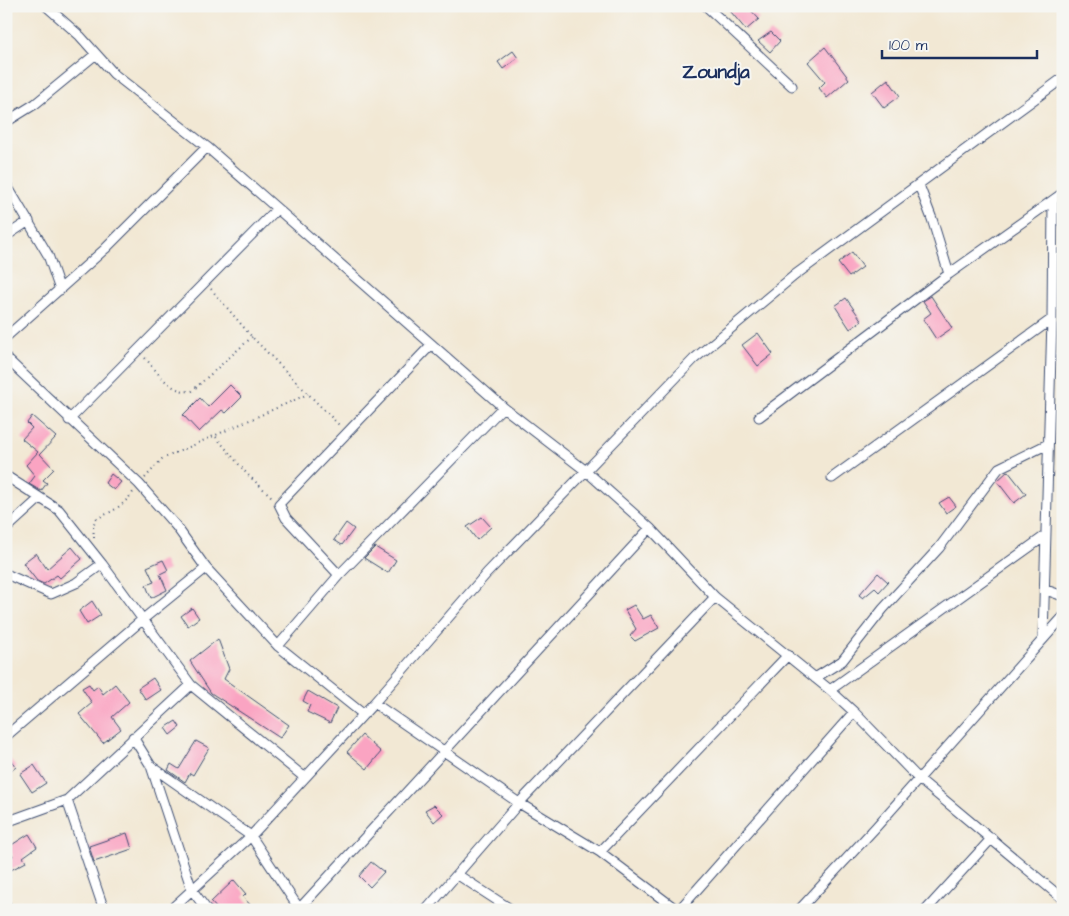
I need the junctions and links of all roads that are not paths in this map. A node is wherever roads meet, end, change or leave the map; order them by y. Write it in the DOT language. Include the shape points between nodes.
graph roads {
  1 [pos="46,6"];
  2 [pos="706,6"];
  3 [pos="96,54"];
  4 [pos="1063,78"];
  5 [pos="792,86"];
  6 [pos="6,122"];
  7 [pos="207,147"];
  8 [pos="6,184"];
  9 [pos="919,185"];
  10 [pos="1063,193"];
  11 [pos="1052,200"];
  12 [pos="277,209"];
  13 [pos="29,220"];
  14 [pos="6,236"];
  15 [pos="949,274"];
  16 [pos="60,290"];
  17 [pos="1052,318"];
  18 [pos="6,337"];
  19 [pos="431,345"];
  20 [pos="6,358"];
  21 [pos="503,407"];
  22 [pos="759,418"];
  23 [pos="69,420"];
  24 [pos="1048,444"];
  25 [pos="586,471"];
  26 [pos="6,476"];
  27 [pos="832,478"];
  28 [pos="39,499"];
  29 [pos="650,528"];
  30 [pos="6,529"];
  31 [pos="1045,536"];
  32 [pos="102,564"];
  33 [pos="206,568"];
  34 [pos="6,574"];
  35 [pos="340,575"];
  36 [pos="1046,590"];
  37 [pos="1063,596"];
  38 [pos="715,597"];
  39 [pos="1063,617"];
  40 [pos="142,620"];
  41 [pos="1043,638"];
  42 [pos="278,646"];
  43 [pos="788,655"];
  44 [pos="815,678"];
  45 [pos="191,685"];
  46 [pos="830,690"];
  47 [pos="374,703"];
  48 [pos="854,712"];
  49 [pos="363,714"];
  50 [pos="6,736"];
  51 [pos="133,737"];
  52 [pos="443,750"];
  53 [pos="151,766"];
  54 [pos="304,777"];
  55 [pos="919,779"];
  56 [pos="67,800"];
  57 [pos="519,802"];
  58 [pos="6,822"];
  59 [pos="251,836"];
  60 [pos="992,838"];
  61 [pos="600,852"];
  62 [pos="458,875"];
  63 [pos="192,890"];
  64 [pos="1063,899"];
  65 [pos="6,905"];
  66 [pos="1063,905"];
  67 [pos="300,909"];
  68 [pos="8,910"];
  69 [pos="104,910"];
  70 [pos="170,910"];
  71 [pos="207,910"];
  72 [pos="426,910"];
  73 [pos="512,910"];
  74 [pos="678,910"];
  75 [pos="799,910"];
  76 [pos="926,910"];
  77 [pos="1059,910"];
  1 -- 3 [label="street"];
  2 -- 5 [label="street"];
  3 -- 6 [label="street" via="35,104"];
  3 -- 7 [label="street" via="114,74"];
  4 -- 9 [label="street"];
  7 -- 12 [label="street"];
  7 -- 16 [label="street"];
  8 -- 13 [label="street"];
  9 -- 15 [label="street"];
  9 -- 25 [label="street" via="795,275 694,359"];
  10 -- 11 [label="street"];
  11 -- 15 [label="street"];
  11 -- 17 [label="street"];
  12 -- 19 [label="street"];
  12 -- 23 [label="street"];
  13 -- 14 [label="street"];
  13 -- 16 [label="street" via="48,255"];
  15 -- 22 [label="street"];
  16 -- 18 [label="street"];
  17 -- 24 [label="street"];
  17 -- 27 [label="street"];
  19 -- 21 [label="street"];
  19 -- 35 [label="street" via="279,504 286,518"];
  20 -- 23 [label="street"];
  21 -- 25 [label="street"];
  21 -- 35 [label="street"];
  23 -- 33 [label="street" via="139,484 176,526"];
  24 -- 31 [label="street"];
  24 -- 44 [label="street" via="998,468 939,548 883,609 842,661"];
  25 -- 29 [label="street"];
  25 -- 47 [label="street" via="487,573"];
  26 -- 28 [label="street"];
  28 -- 30 [label="street"];
  28 -- 32 [label="street" via="59,510"];
  29 -- 38 [label="street"];
  29 -- 52 [label="street"];
  31 -- 36 [label="street"];
  31 -- 46 [label="street"];
  32 -- 34 [label="street" via="76,583 51,594"];
  32 -- 40 [label="street"];
  33 -- 40 [label="street"];
  33 -- 42 [label="street"];
  35 -- 42 [label="street"];
  36 -- 37 [label="street"];
  36 -- 41 [label="street"];
  38 -- 43 [label="street"];
  38 -- 57 [label="street"];
  39 -- 41 [label="street"];
  40 -- 45 [label="street"];
  40 -- 50 [label="street"];
  41 -- 55 [label="street"];
  42 -- 49 [label="street"];
  43 -- 44 [label="street"];
  43 -- 61 [label="street"];
  44 -- 46 [label="street"];
  45 -- 51 [label="street"];
  45 -- 54 [label="street"];
  46 -- 48 [label="street"];
  47 -- 49 [label="street"];
  47 -- 52 [label="street"];
  48 -- 55 [label="street"];
  48 -- 74 [label="street"];
  49 -- 54 [label="street"];
  51 -- 53 [label="street"];
  51 -- 56 [label="street"];
  52 -- 57 [label="street"];
  52 -- 67 [label="street"];
  53 -- 59 [label="street"];
  53 -- 63 [label="street"];
  54 -- 59 [label="street"];
  55 -- 60 [label="street"];
  55 -- 75 [label="street"];
  56 -- 58 [label="street"];
  56 -- 69 [label="street"];
  57 -- 61 [label="street"];
  57 -- 62 [label="street"];
  59 -- 63 [label="street"];
  59 -- 67 [label="street"];
  60 -- 64 [label="street"];
  60 -- 76 [label="street"];
  61 -- 74 [label="street"];
  62 -- 72 [label="street"];
  62 -- 73 [label="street"];
  63 -- 70 [label="street"];
  63 -- 71 [label="street"];
  65 -- 68 [label="street"];
  66 -- 77 [label="street"];
}
